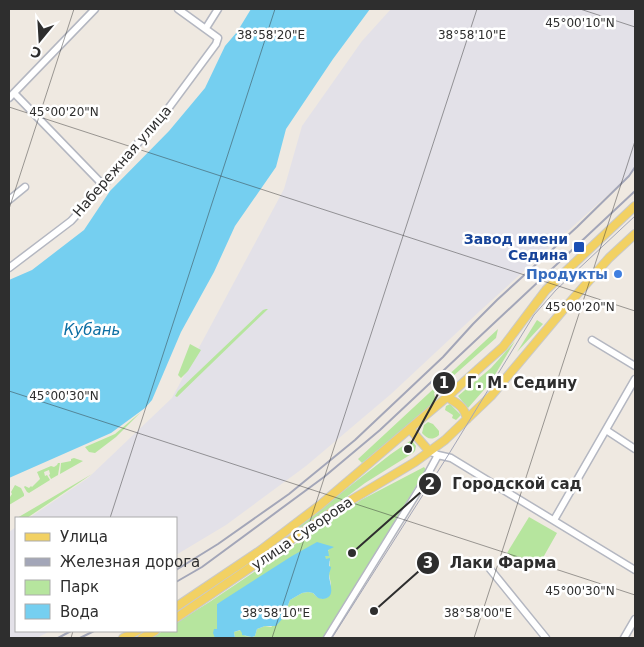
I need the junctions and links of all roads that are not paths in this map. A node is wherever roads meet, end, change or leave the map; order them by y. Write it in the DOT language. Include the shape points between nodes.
graph roads {
  1 [pos="95,9"];
  2 [pos="178,9"];
  3 [pos="218,9"];
  4 [pos="206,28"];
  5 [pos="12,95"];
  6 [pos="103,185"];
  7 [pos="25,187"];
  8 [pos="9,200"];
  9 [pos="635,206"];
  10 [pos="635,234"];
  11 [pos="9,268"];
  12 [pos="592,340"];
  13 [pos="635,366"];
  14 [pos="635,379"];
  15 [pos="448,397"];
  16 [pos="467,419"];
  17 [pos="410,428"];
  18 [pos="606,430"];
  19 [pos="635,448"];
  20 [pos="429,451"];
  21 [pos="438,455"];
  22 [pos="554,520"];
  23 [pos="490,569"];
  24 [pos="635,570"];
  25 [pos="178,606"];
  26 [pos="178,617"];
  27 [pos="635,619"];
  28 [pos="135,632"];
  29 [pos="153,632"];
  30 [pos="123,638"];
  31 [pos="142,638"];
  32 [pos="327,638"];
  33 [pos="546,638"];
  34 [pos="624,638"];
  1 -- 5 [label="street"];
  2 -- 4 [label="street"];
  3 -- 4 [label="street"];
  4 -- 6 [label="street, Набережная улица" via="218,38 216,44 156,125"];
  5 -- 6 [label="street"];
  6 -- 11 [label="street, Набережная улица" via="70,221"];
  7 -- 8 [label="street"];
  9 -- 15 [label="main road, улица Суворова" via="546,290 503,347"];
  10 -- 16 [label="main road, улица Суворова" via="609,258"];
  12 -- 13 [label="street"];
  14 -- 18 [label="street"];
  15 -- 16 [label="main road" via="462,407"];
  15 -- 17 [label="main road, улица Суворова"];
  16 -- 20 [label="main road, улица Суворова"];
  17 -- 20 [label="main road"];
  17 -- 25 [label="main road, улица Суворова" via="268,545"];
  18 -- 19 [label="street"];
  18 -- 22 [label="street"];
  20 -- 21 [label="street"];
  20 -- 26 [label="main road, улица Суворова" via="338,508"];
  21 -- 22 [label="street" via="451,458"];
  21 -- 32 [label="street"];
  22 -- 24 [label="street"];
  23 -- 33 [label="street"];
  27 -- 34 [label="street"];
  28 -- 30 [label="main road"];
  29 -- 31 [label="main road"];
}
